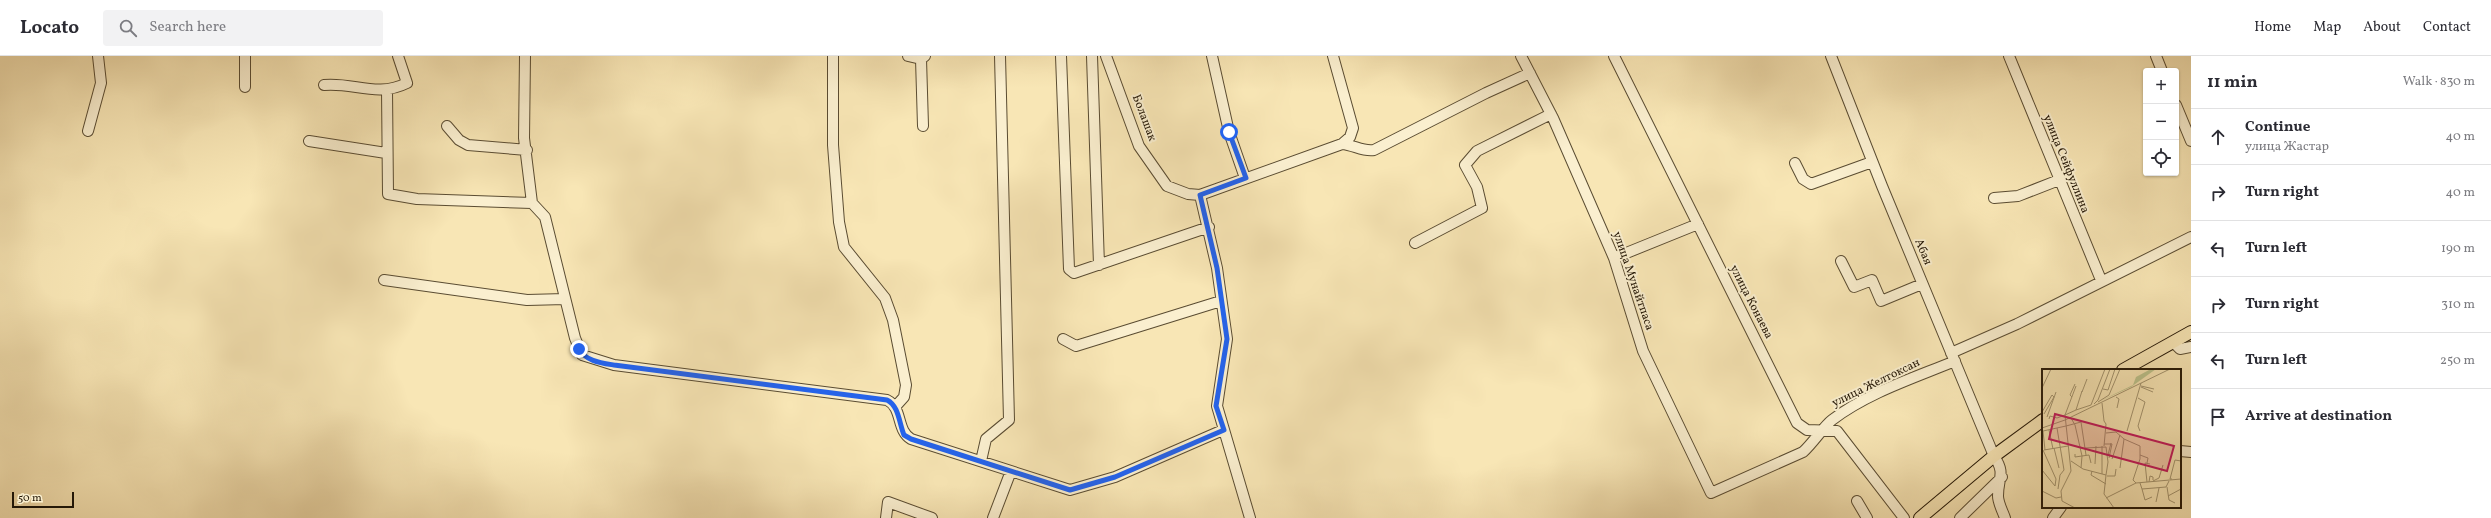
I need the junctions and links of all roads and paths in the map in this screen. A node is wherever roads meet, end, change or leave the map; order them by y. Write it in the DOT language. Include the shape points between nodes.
graph roads {
  1 [pos="98,56"];
  2 [pos="245,56"];
  3 [pos="398,56"];
  4 [pos="525,56"];
  5 [pos="833,56"];
  6 [pos="908,56"];
  7 [pos="1000,56"];
  8 [pos="1061,56"];
  9 [pos="1092,56"];
  10 [pos="1106,56"];
  11 [pos="1212,56"];
  12 [pos="1333,56"];
  13 [pos="1521,56"];
  14 [pos="1614,56"];
  15 [pos="1831,56"];
  16 [pos="2009,56"];
  17 [pos="2156,56"];
  18 [pos="923,57"];
  19 [pos="2161,68"];
  20 [pos="1530,74"];
  21 [pos="324,85"];
  22 [pos="245,87"];
  23 [pos="387,90"];
  24 [pos="2179,112"];
  25 [pos="1551,114"];
  26 [pos="447,126"];
  27 [pos="923,126"];
  28 [pos="88,131"];
  29 [pos="308,141"];
  30 [pos="2191,141"];
  31 [pos="1342,144"];
  32 [pos="527,150"];
  33 [pos="386,153"];
  34 [pos="1872,162"];
  35 [pos="1795,163"];
  36 [pos="1246,178"];
  37 [pos="2059,180"];
  38 [pos="1200,195"];
  39 [pos="1994,198"];
  40 [pos="532,203"];
  41 [pos="1698,224"];
  42 [pos="1209,227"];
  43 [pos="2191,237"];
  44 [pos="1415,243"];
  45 [pos="1614,258"];
  46 [pos="1841,262"];
  47 [pos="1099,265"];
  48 [pos="384,280"];
  49 [pos="2101,280"];
  50 [pos="1922,284"];
  51 [pos="565,299"];
  52 [pos="1222,301"];
  53 [pos="2191,332"];
  54 [pos="1063,339"];
  55 [pos="2173,342"];
  56 [pos="2191,347"];
  57 [pos="1953,357"];
  58 [pos="2125,369"];
  59 [pos="895,407"];
  60 [pos="2042,421"];
  61 [pos="1224,430"];
  62 [pos="1824,430"];
  63 [pos="2181,451"];
  64 [pos="2191,452"];
  65 [pos="1994,456"];
  66 [pos="981,461"];
  67 [pos="1011,471"];
  68 [pos="2002,477"];
  69 [pos="1711,493"];
  70 [pos="1857,501"];
  71 [pos="2060,508"];
  72 [pos="2002,517"];
  73 [pos="886,518"];
  74 [pos="932,518"];
  75 [pos="993,518"];
  76 [pos="1250,518"];
  77 [pos="1867,518"];
  78 [pos="1904,518"];
  79 [pos="1920,518"];
  80 [pos="1960,518"];
  81 [pos="2053,518"];
  1 -- 28 [label="street" via="101,83"];
  2 -- 22 [label="street"];
  3 -- 23 [label="street" via="408,84"];
  4 -- 32 [label="street" via="524,138"];
  5 -- 59 [label="street" via="833,145 839,222 844,247 885,298 893,320 906,385 904,397"];
  6 -- 18 [label="street"];
  7 -- 66 [label="street" via="1009,420 986,439"];
  8 -- 47 [label="street" via="1067,262 1069,269 1074,273"];
  9 -- 47 [label="street"];
  10 -- 38 [label="street, Болашак" via="1139,146 1166,186 1188,194"];
  11 -- 36 [label="street" via="1229,132"];
  12 -- 31 [label="street" via="1353,128 1350,137"];
  13 -- 20 [label="street, улица Мунайтпаса"];
  14 -- 41 [label="street, улица Конаева"];
  15 -- 34 [label="street, Абая"];
  16 -- 37 [label="street, улица Сейфуллина"];
  17 -- 19 [label="street"];
  18 -- 27 [label="street"];
  20 -- 25 [label="street, улица Мунайтпаса"];
  20 -- 31 [label="street" via="1486,93 1374,150 1366,151"];
  21 -- 23 [label="street"];
  23 -- 33 [label="street"];
  24 -- 30 [label="street"];
  25 -- 44 [label="street" via="1468,158 1465,165 1477,187 1482,208"];
  25 -- 45 [label="street, улица Мунайтпаса"];
  26 -- 32 [label="street" via="459,140 468,145"];
  29 -- 33 [label="street"];
  31 -- 36 [label="street"];
  32 -- 40 [label="street"];
  33 -- 40 [label="street" via="386,189 392,197"];
  34 -- 35 [label="street" via="1811,184 1804,179"];
  34 -- 50 [label="street, Абая"];
  36 -- 38 [label="street"];
  37 -- 39 [label="street" via="2018,196"];
  37 -- 49 [label="street, улица Сейфуллина"];
  38 -- 42 [label="street"];
  40 -- 51 [label="street" via="545,217"];
  41 -- 45 [label="street"];
  41 -- 62 [label="street, улица Конаева" via="1797,423 1807,430"];
  42 -- 47 [label="street"];
  42 -- 52 [label="street"];
  43 -- 49 [label="street, улица Желтоксан"];
  45 -- 69 [label="street, улица Мунайтпаса" via="1643,351"];
  46 -- 50 [label="street" via="1854,287 1872,280 1881,301"];
  48 -- 51 [label="street" via="527,300"];
  49 -- 57 [label="street, улица Желтоксан" via="2088,290"];
  50 -- 57 [label="street, Абая"];
  51 -- 59 [label="street" via="582,356 599,362 887,400"];
  52 -- 54 [label="street" via="1076,346"];
  52 -- 61 [label="street" via="1227,339 1216,406"];
  53 -- 55 [label="main road"];
  55 -- 56 [label="street" via="2180,349"];
  55 -- 58 [label="main road"];
  57 -- 62 [label="street, улица Желтоксан" via="1859,404 1830,421"];
  57 -- 65 [label="street, Абая"];
  59 -- 66 [label="street" via="904,435"];
  60 -- 65 [label="main road"];
  61 -- 67 [label="street" via="1115,477 1076,490"];
  61 -- 76 [label="street"];
  62 -- 69 [label="street, улица Желтоксан" via="1803,452"];
  62 -- 78 [label="street, улица Конаева" via="1837,431"];
  63 -- 64 [label="street"];
  65 -- 68 [label="street, Абая" via="2001,467"];
  65 -- 79 [label="main road"];
  66 -- 67 [label="street"];
  67 -- 75 [label="street"];
  68 -- 72 [label="street" via="1998,497"];
  68 -- 80 [label="street"];
  70 -- 77 [label="street"];
  71 -- 81 [label="street"];
  73 -- 74 [label="street" via="888,502"];
}
